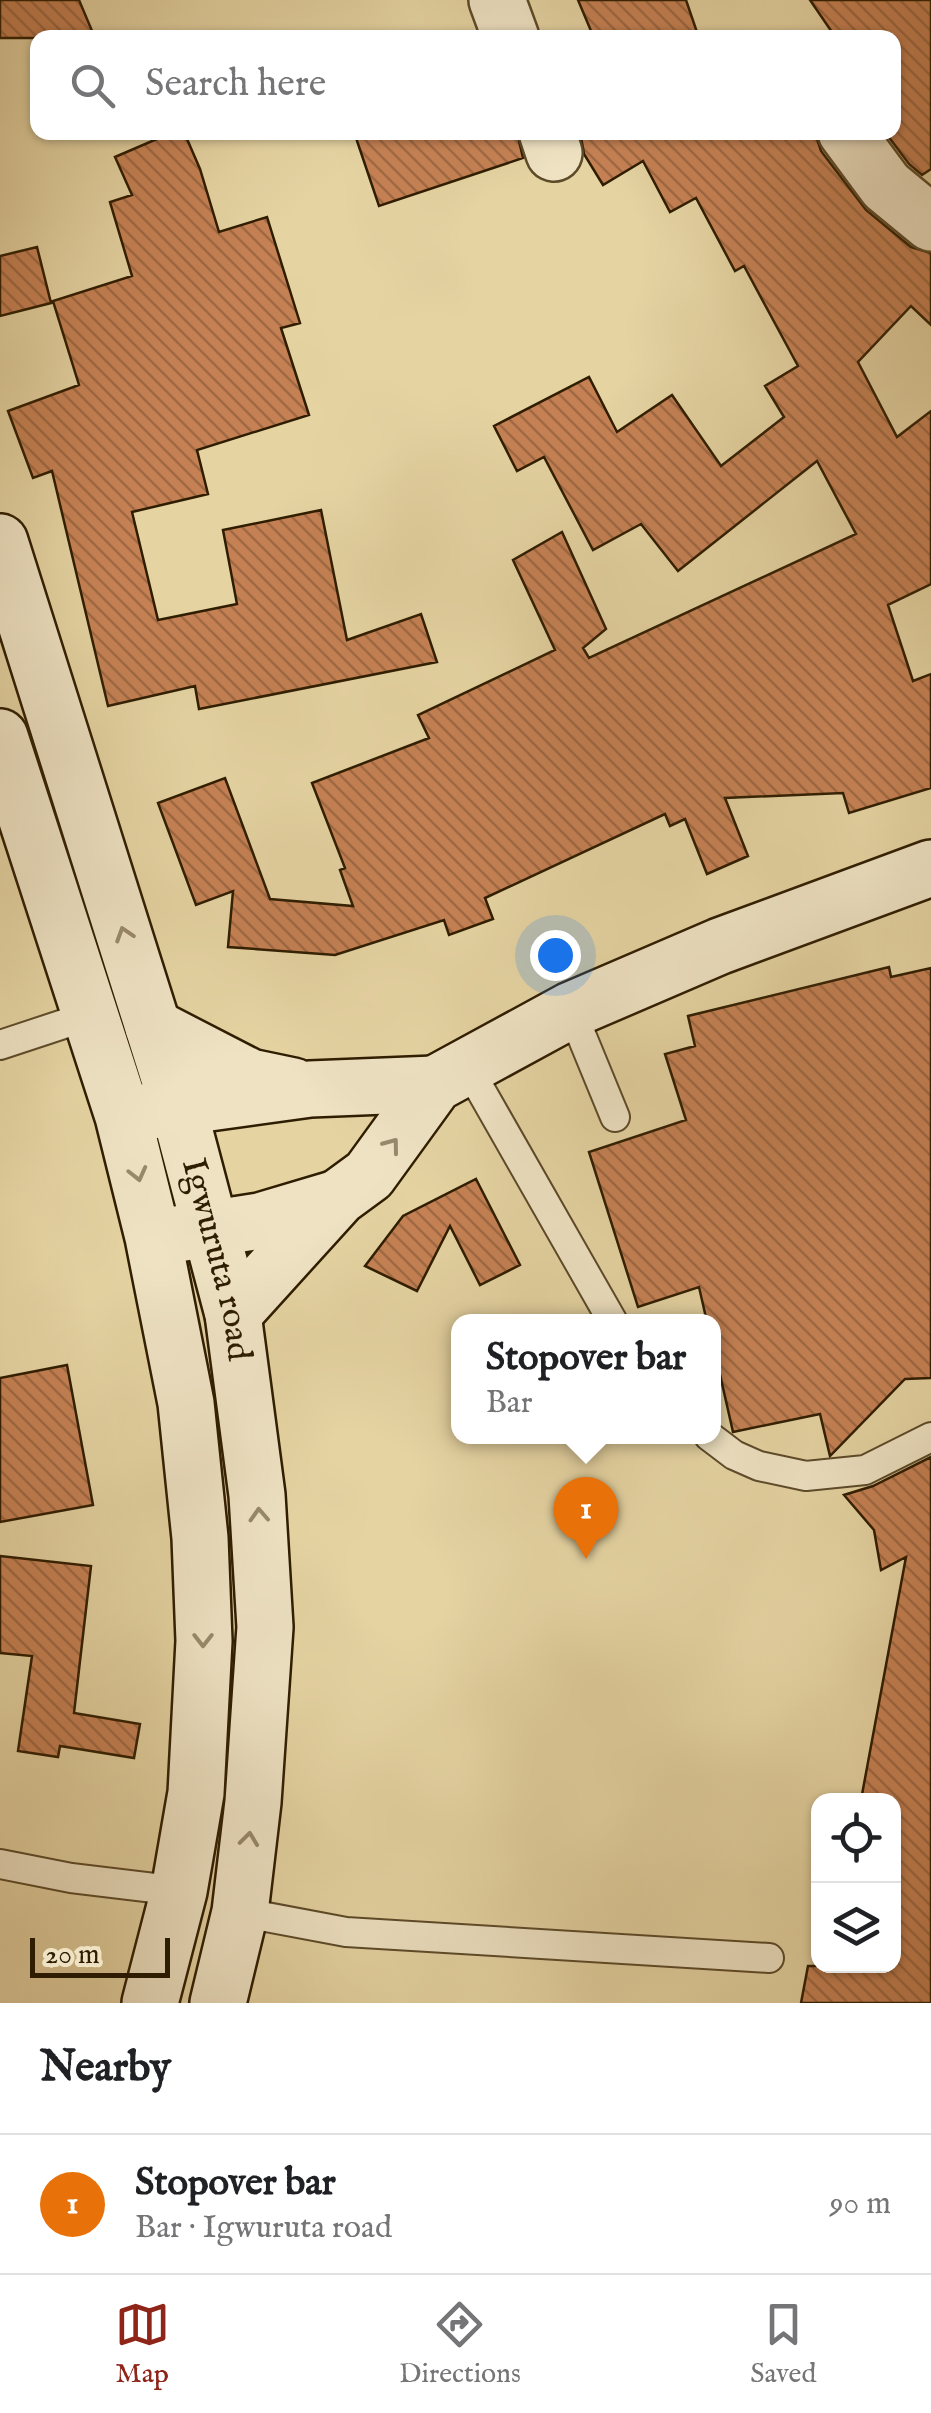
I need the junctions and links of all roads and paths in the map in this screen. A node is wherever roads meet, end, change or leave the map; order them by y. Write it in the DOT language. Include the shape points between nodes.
graph roads {
  1 [pos="497,0"];
  2 [pos="508,30"];
  3 [pos="852,140"];
  4 [pos="931,224"];
  5 [pos="0,542"];
  6 [pos="0,737"];
  7 [pos="931,868"];
  8 [pos="571,1010"];
  9 [pos="88,1016"];
  10 [pos="154,1028"];
  11 [pos="0,1045"];
  12 [pos="451,1075"];
  13 [pos="310,1089"];
  14 [pos="178,1106"];
  15 [pos="124,1116"];
  16 [pos="614,1117"];
  17 [pos="340,1198"];
  18 [pos="213,1230"];
  19 [pos="153,1237"];
  20 [pos="233,1314"];
  21 [pos="608,1314"];
  22 [pos="931,1437"];
  23 [pos="720,1444"];
  24 [pos="0,1864"];
  25 [pos="178,1890"];
  26 [pos="240,1912"];
  27 [pos="768,1958"];
  28 [pos="150,2003"];
  29 [pos="218,2003"];
  1 -- 2 [label="main road"];
  3 -- 4 [label="main road" via="886,186"];
  10 -- 5 [label="main road, Igwuruta road, one-way"];
  6 -- 9 [label="main road, Igwuruta road"];
  7 -- 8 [label="main road"];
  8 -- 12 [label="main road"];
  8 -- 16 [label="lane"];
  9 -- 11 [label="lane"];
  9 -- 15 [label="main road, Igwuruta road"];
  10 -- 13 [label="main road" via="250,1077"];
  10 -- 14 [label="main road, Igwuruta road"];
  12 -- 13 [label="main road"];
  17 -- 12 [label="main road, one-way" via="369,1174"];
  12 -- 21 [label="lane"];
  13 -- 14 [label="main road"];
  14 -- 15 [label="main road"];
  14 -- 18 [label="main road, Igwuruta road"];
  15 -- 19 [label="main road, Igwuruta road, one-way"];
  17 -- 18 [label="main road"];
  17 -- 20 [label="main road"];
  18 -- 19 [label="main road"];
  18 -- 20 [label="main road, Igwuruta road"];
  19 -- 25 [label="main road, Igwuruta road, one-way" via="186,1403 204,1641 196,1793"];
  26 -- 20 [label="main road, Igwuruta road, one-way" via="265,1626 257,1495"];
  22 -- 23 [label="lane" via="865,1470 806,1476 759,1466"];
  24 -- 25 [label="lane"];
  25 -- 28 [label="main road, Igwuruta road"];
  26 -- 27 [label="lane" via="346,1932"];
  26 -- 29 [label="main road, Igwuruta road"];
}
